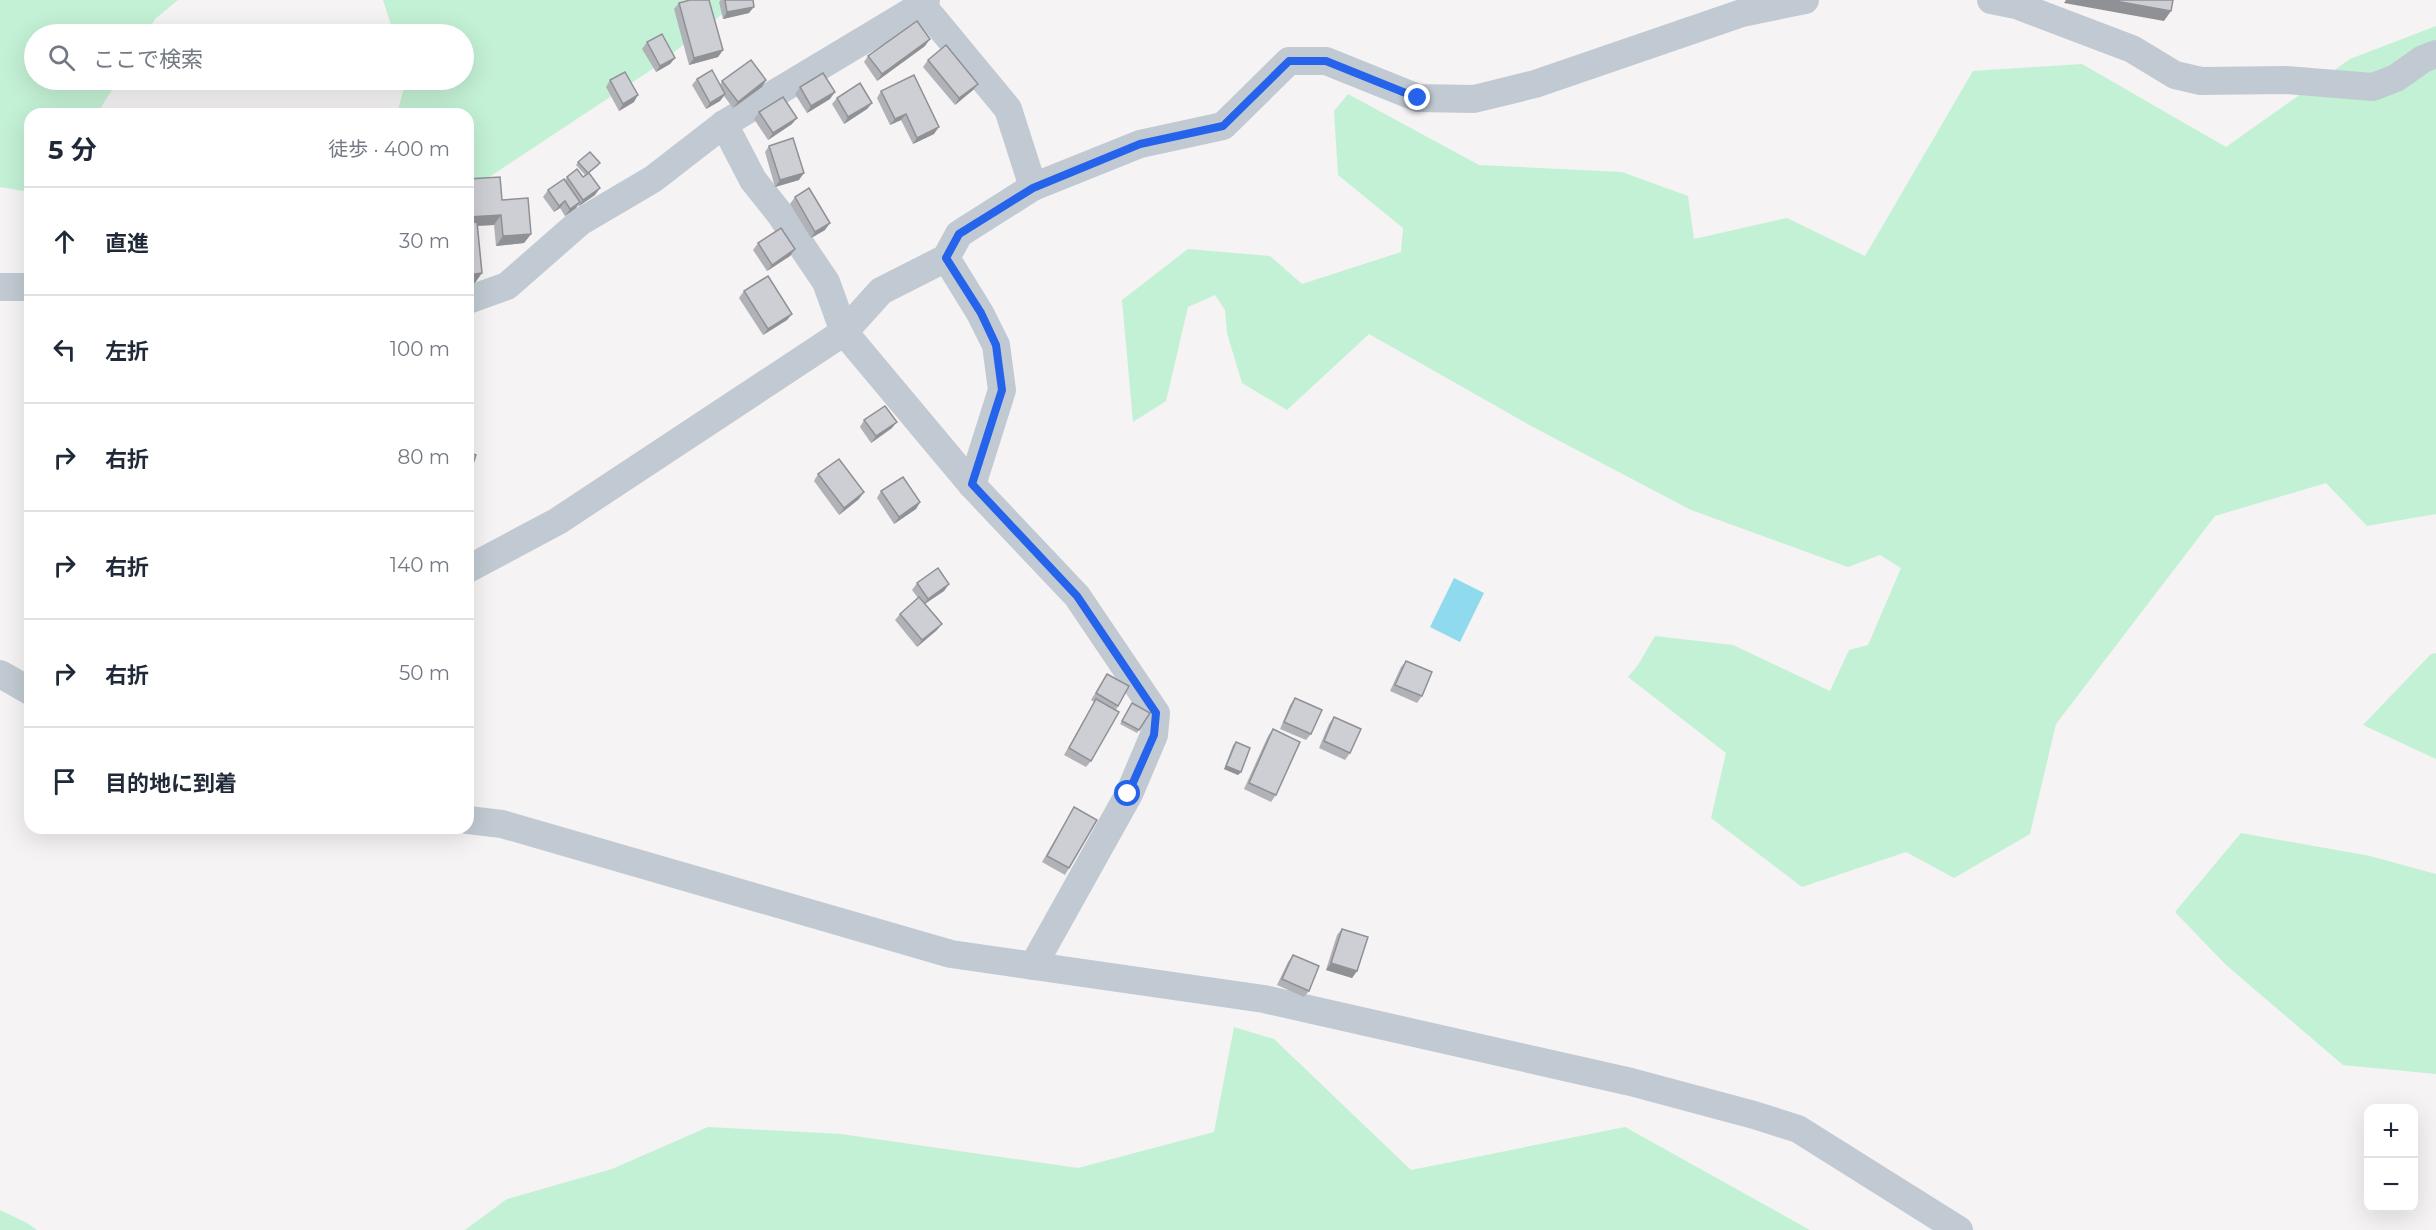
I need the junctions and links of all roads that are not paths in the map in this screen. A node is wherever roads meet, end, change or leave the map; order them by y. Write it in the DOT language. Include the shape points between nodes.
graph roads {
  1 [pos="1804,0"];
  2 [pos="1991,0"];
  3 [pos="924,3"];
  4 [pos="2436,54"];
  5 [pos="723,124"];
  6 [pos="1033,188"];
  7 [pos="946,258"];
  8 [pos="0,287"];
  9 [pos="24,287"];
  10 [pos="474,298"];
  11 [pos="844,332"];
  12 [pos="972,484"];
  13 [pos="474,566"];
  14 [pos="0,674"];
  15 [pos="24,688"];
  16 [pos="474,821"];
  17 [pos="1033,966"];
  18 [pos="1959,1230"];
  1 -- 6 [label="street" via="1742,13 1535,84 1474,99 1418,98 1326,61 1289,61 1223,126 1140,144"];
  2 -- 4 [label="street" via="2016,4 2132,49 2175,75 2201,81 2286,80 2373,87"];
  3 -- 5 [label="street"];
  3 -- 6 [label="street" via="1008,109"];
  5 -- 10 [label="street" via="653,179 580,222 507,286"];
  5 -- 11 [label="street" via="753,180 826,282"];
  6 -- 7 [label="street" via="959,234"];
  7 -- 11 [label="street" via="881,291"];
  7 -- 12 [label="street" via="996,345 1002,390"];
  8 -- 9 [label="street"];
  11 -- 12 [label="street"];
  11 -- 13 [label="street" via="558,521"];
  12 -- 17 [label="street" via="1077,596 1156,713 1154,735 1128,794"];
  14 -- 15 [label="street"];
  16 -- 17 [label="street" via="502,824 951,954"];
  17 -- 18 [label="street" via="1264,999 1631,1082 1754,1115 1798,1129"];
}
